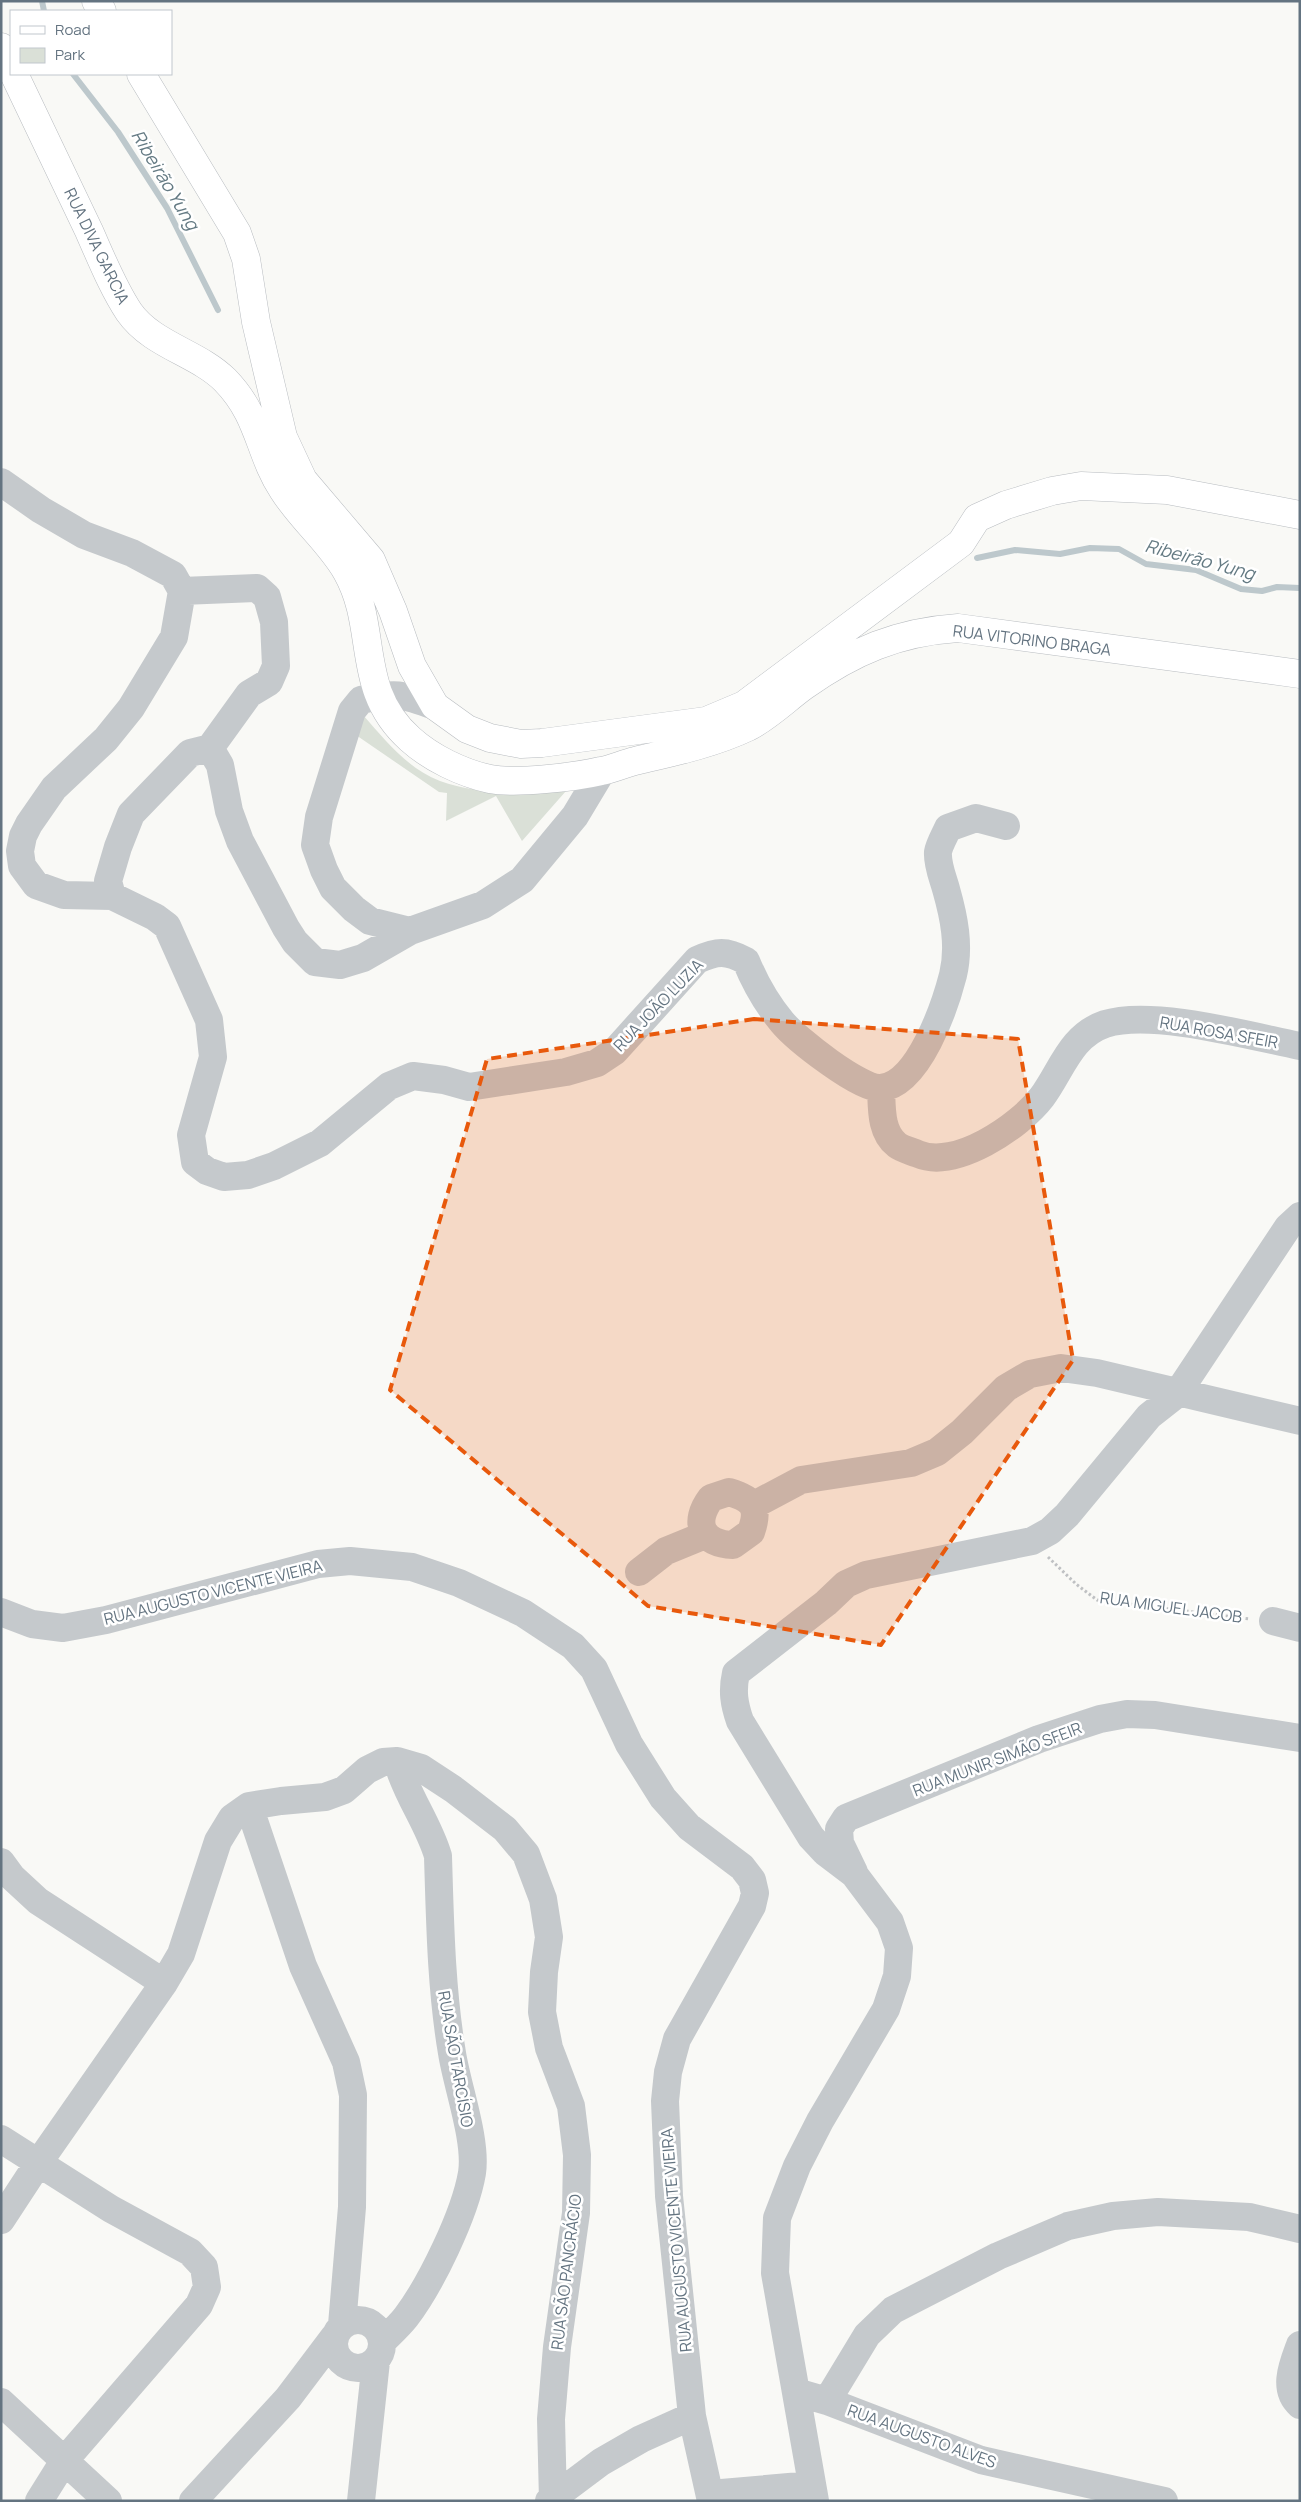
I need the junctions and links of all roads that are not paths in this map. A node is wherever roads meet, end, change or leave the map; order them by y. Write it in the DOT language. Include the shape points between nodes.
graph roads {
  1 [pos="1,46"];
  2 [pos="10,66"];
  3 [pos="14,75"];
  4 [pos="142,75"];
  5 [pos="1,482"];
  6 [pos="1300,515"];
  7 [pos="182,591"];
  8 [pos="1300,674"];
  9 [pos="380,696"];
  10 [pos="435,706"];
  11 [pos="210,748"];
  12 [pos="602,771"];
  13 [pos="1006,826"];
  14 [pos="112,896"];
  15 [pos="410,931"];
  16 [pos="1300,1046"];
  17 [pos="881,1088"];
  18 [pos="1300,1216"];
  19 [pos="1177,1394"];
  20 [pos="1300,1422"];
  21 [pos="754,1505"];
  22 [pos="705,1535"];
  23 [pos="639,1572"];
  24 [pos="1,1612"];
  25 [pos="1272,1621"];
  26 [pos="1300,1628"];
  27 [pos="1300,1738"];
  28 [pos="397,1761"];
  29 [pos="249,1806"];
  30 [pos="1,1862"];
  31 [pos="854,1874"];
  32 [pos="164,1983"];
  33 [pos="1,2139"];
  34 [pos="39,2162"];
  35 [pos="1,2220"];
  36 [pos="1300,2229"];
  37 [pos="1300,2326"];
  38 [pos="338,2331"];
  39 [pos="1300,2344"];
  40 [pos="379,2351"];
  41 [pos="796,2392"];
  42 [pos="828,2401"];
  43 [pos="1,2402"];
  44 [pos="1300,2405"];
  45 [pos="692,2416"];
  46 [pos="64,2461"];
  47 [pos="814,2493"];
  48 [pos="711,2497"];
  49 [pos="1143,2498"];
  50 [pos="552,2499"];
  51 [pos="39,2501"];
  52 [pos="108,2501"];
  53 [pos="193,2501"];
  54 [pos="361,2501"];
  1 -- 2 [label="main road"];
  3 -- 9 [label="main road, RUA DIVA GARCIA" via="130,314 156,337 207,364 240,396 284,492 347,572 356,589 370,672"];
  4 -- 10 [label="main road" via="237,233 246,259 256,322 283,436 299,472 371,560 412,666"];
  5 -- 7 [label="street" via="84,535 132,553 173,575"];
  6 -- 10 [label="main road" via="1139,487 1081,486 1052,491 977,518 961,543 744,705 706,720 522,744 490,738 461,726"];
  7 -- 11 [label="street" via="257,588 267,597 274,622 276,666 269,682 249,694"];
  7 -- 14 [label="street" via="174,637 131,708 106,740 54,788 23,836 22,866 36,885 64,896"];
  8 -- 12 [label="main road, RUA VITORINO BRAGA" via="958,628 936,630 881,642 854,654 808,683 751,726 707,743"];
  9 -- 10 [label="street" via="408,696"];
  9 -- 12 [label="main road, RUA VITORINO BRAGA" via="396,723 421,748 455,766 491,779 517,780"];
  9 -- 15 [label="street" via="360,700 352,711 319,817 315,845 333,888 354,909 370,921"];
  11 -- 14 [label="street" via="190,753 131,814 108,881"];
  11 -- 15 [label="street" via="220,765 229,811 240,841 286,928 306,954 316,962 340,965 363,958"];
  12 -- 15 [label="street" via="575,816 522,880 483,905"];
  13 -- 17 [label="street" via="976,818 948,828 938,852 953,915 956,942 953,974 930,1040 910,1070 897,1082"];
  14 -- 17 [label="street, RUA JOÃO LUZIA" via="167,926 209,1020 213,1057 192,1135 195,1162 224,1177 248,1175 274,1166 320,1143 389,1086 413,1076 444,1080 469,1088 566,1072 597,1063 615,1051 697,960 715,952 733,953 746,961 765,998 784,1024 852,1078 865,1086"];
  16 -- 17 [label="street, RUA ROSA SFEIR" via="1177,1022 1153,1020 1106,1024 1086,1033 1070,1050 1041,1098 1014,1124 982,1145 952,1157 937,1159 896,1144 884,1128"];
  18 -- 19 [label="street" via="1288,1227"];
  19 -- 20 [label="street"];
  19 -- 21 [label="street" via="1097,1373 1060,1368 1030,1374 1006,1388 937,1452 911,1463 801,1480"];
  19 -- 31 [label="street" via="1149,1416 1050,1530 1032,1541 866,1574 846,1584 736,1673 734,1706 740,1721 811,1837"];
  21 -- 22 [label="street" via="751,1532 739,1542 733,1545 715,1543"];
  21 -- 22 [label="street" via="729,1492 712,1498 702,1513"];
  22 -- 23 [label="street" via="666,1551"];
  24 -- 45 [label="street, RUA AUGUSTO VICENTE VIEIRA" via="32,1624 63,1628 106,1620 318,1564 350,1561 412,1567 459,1583 523,1612 573,1646 594,1669 629,1744 663,1798 689,1827 742,1868 752,1880 755,1893 752,1906 677,2039 664,2101 668,2196"];
  25 -- 26 [label="street"];
  27 -- 31 [label="street, RUA MUNIR SIMÃO SFEIR" via="1155,1715 1127,1714 1100,1719 1039,1739 846,1818 839,1829 840,1843"];
  28 -- 29 [label="street" via="375,1766 344,1790 325,1798"];
  28 -- 40 [label="street, RUA SÃO TARCÍSIO" via="403,1783 432,1836 438,1856 444,1999 471,2146 472,2172 448,2241 422,2292"];
  28 -- 50 [label="street, RUA SÃO PANCRÁCIO" via="420,1768 506,1829 526,1854 543,1899 549,1937 542,2012 549,2048 571,2106 577,2155 576,2213 557,2347 551,2419"];
  29 -- 32 [label="street" via="232,1818 218,1841 182,1954"];
  29 -- 38 [label="street" via="303,1966 346,2062 354,2095 352,2207"];
  30 -- 32 [label="street" via="38,1901"];
  31 -- 41 [label="street" via="890,1922 899,1948 897,1976 886,2009 797,2166 777,2218 775,2273"];
  32 -- 34 [label="street"];
  33 -- 34 [label="street"];
  34 -- 35 [label="street"];
  34 -- 46 [label="street" via="111,2209 190,2252 204,2267 207,2287 199,2305"];
  36 -- 42 [label="street" via="1249,2217 1158,2212 1113,2216 1068,2226 998,2256 893,2310 867,2335"];
  37 -- 39 [label="street"];
  38 -- 40 [label="street" via="359,2319 368,2321 380,2333"];
  38 -- 40 [label="street" via="334,2348 346,2365 367,2367"];
  38 -- 53 [label="street" via="288,2398"];
  39 -- 44 [label="street" via="1290,2371 1290,2386 1291,2394"];
  40 -- 54 [label="street"];
  41 -- 42 [label="street, RUA AUGUSTO ALVES"];
  41 -- 47 [label="street"];
  42 -- 49 [label="street, RUA AUGUSTO ALVES" via="981,2460"];
  43 -- 46 [label="street"];
  45 -- 48 [label="street, RUA AUGUSTO VICENTE VIEIRA"];
  45 -- 50 [label="street" via="601,2462"];
  46 -- 51 [label="street"];
  46 -- 52 [label="street"];
  47 -- 48 [label="street"];
}
